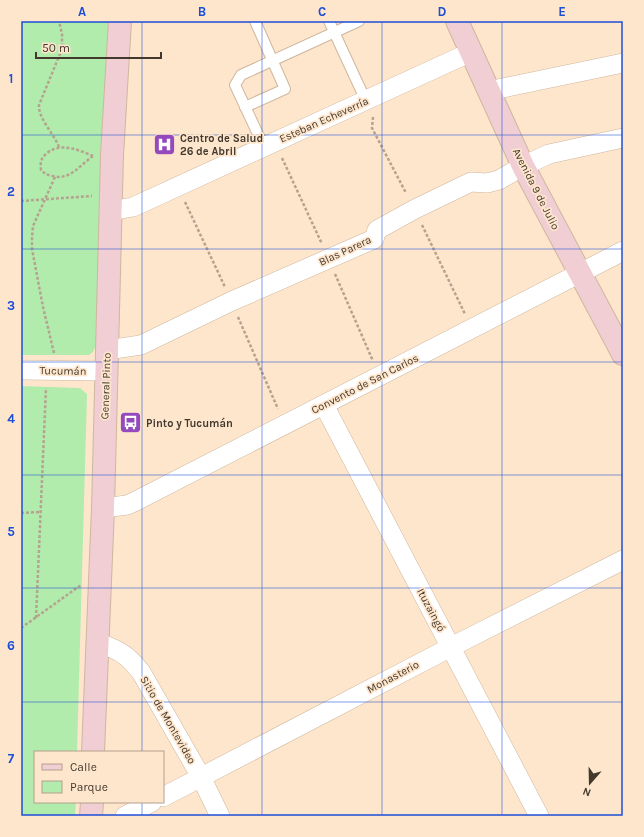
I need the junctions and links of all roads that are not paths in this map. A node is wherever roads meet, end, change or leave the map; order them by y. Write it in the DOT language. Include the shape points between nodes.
graph roads {
  1 [pos="120,21"];
  2 [pos="255,21"];
  3 [pos="329,21"];
  4 [pos="358,21"];
  5 [pos="457,21"];
  6 [pos="334,33"];
  7 [pos="471,52"];
  8 [pos="272,61"];
  9 [pos="623,63"];
  10 [pos="488,91"];
  11 [pos="366,101"];
  12 [pos="245,107"];
  13 [pos="623,138"];
  14 [pos="264,147"];
  15 [pos="523,166"];
  16 [pos="110,203"];
  17 [pos="623,251"];
  18 [pos="580,273"];
  19 [pos="623,354"];
  20 [pos="107,361"];
  21 [pos="21,370"];
  22 [pos="324,405"];
  23 [pos="103,508"];
  24 [pos="623,560"];
  25 [pos="97,642"];
  26 [pos="450,647"];
  27 [pos="94,751"];
  28 [pos="201,777"];
  29 [pos="164,796"];
  30 [pos="92,803"];
  31 [pos="150,803"];
  32 [pos="91,816"];
  33 [pos="124,816"];
  34 [pos="220,816"];
  35 [pos="539,816"];
  1 -- 16 [label="main road, General Pinto" via="102,156"];
  2 -- 8 [label="lane"];
  3 -- 6 [label="lane"];
  4 -- 6 [label="lane"];
  5 -- 7 [label="main road, Avenida 9 de Julio"];
  6 -- 8 [label="lane"];
  6 -- 11 [label="lane"];
  7 -- 10 [label="main road, Avenida 9 de Julio"];
  7 -- 11 [label="street, Esteban Echeverría"];
  8 -- 12 [label="lane" via="241,75 235,85"];
  8 -- 12 [label="lane" via="284,89"];
  9 -- 10 [label="street"];
  10 -- 15 [label="main road, Avenida 9 de Julio"];
  11 -- 14 [label="street, Esteban Echeverría"];
  12 -- 14 [label="lane"];
  13 -- 15 [label="street, Blas Parera" via="549,154"];
  14 -- 16 [label="street, Esteban Echeverría" via="133,207"];
  15 -- 18 [label="main road, Avenida 9 de Julio"];
  15 -- 20 [label="street, Blas Parera" via="499,180 487,183 471,182 377,230 374,239 232,301"];
  16 -- 20 [label="main road, General Pinto"];
  17 -- 18 [label="street, Convento de San Carlos"];
  18 -- 19 [label="main road, Avenida 9 de Julio"];
  18 -- 22 [label="street, Convento de San Carlos"];
  20 -- 21 [label="street, Tucumán"];
  20 -- 23 [label="main road, General Pinto"];
  22 -- 23 [label="street, Convento de San Carlos" via="134,502"];
  22 -- 26 [label="street, Ituzaingó"];
  23 -- 25 [label="main road, General Pinto"];
  24 -- 26 [label="street, Monasterio"];
  25 -- 27 [label="main road, General Pinto"];
  25 -- 28 [label="street, Sitio de Montevideo" via="120,651 141,672"];
  26 -- 28 [label="street, Monasterio"];
  26 -- 35 [label="street, Ituzaingó"];
  28 -- 29 [label="street, Monasterio"];
  28 -- 34 [label="street, Sitio de Montevideo"];
  30 -- 32 [label="main road"];
  31 -- 33 [label="street"];
}
